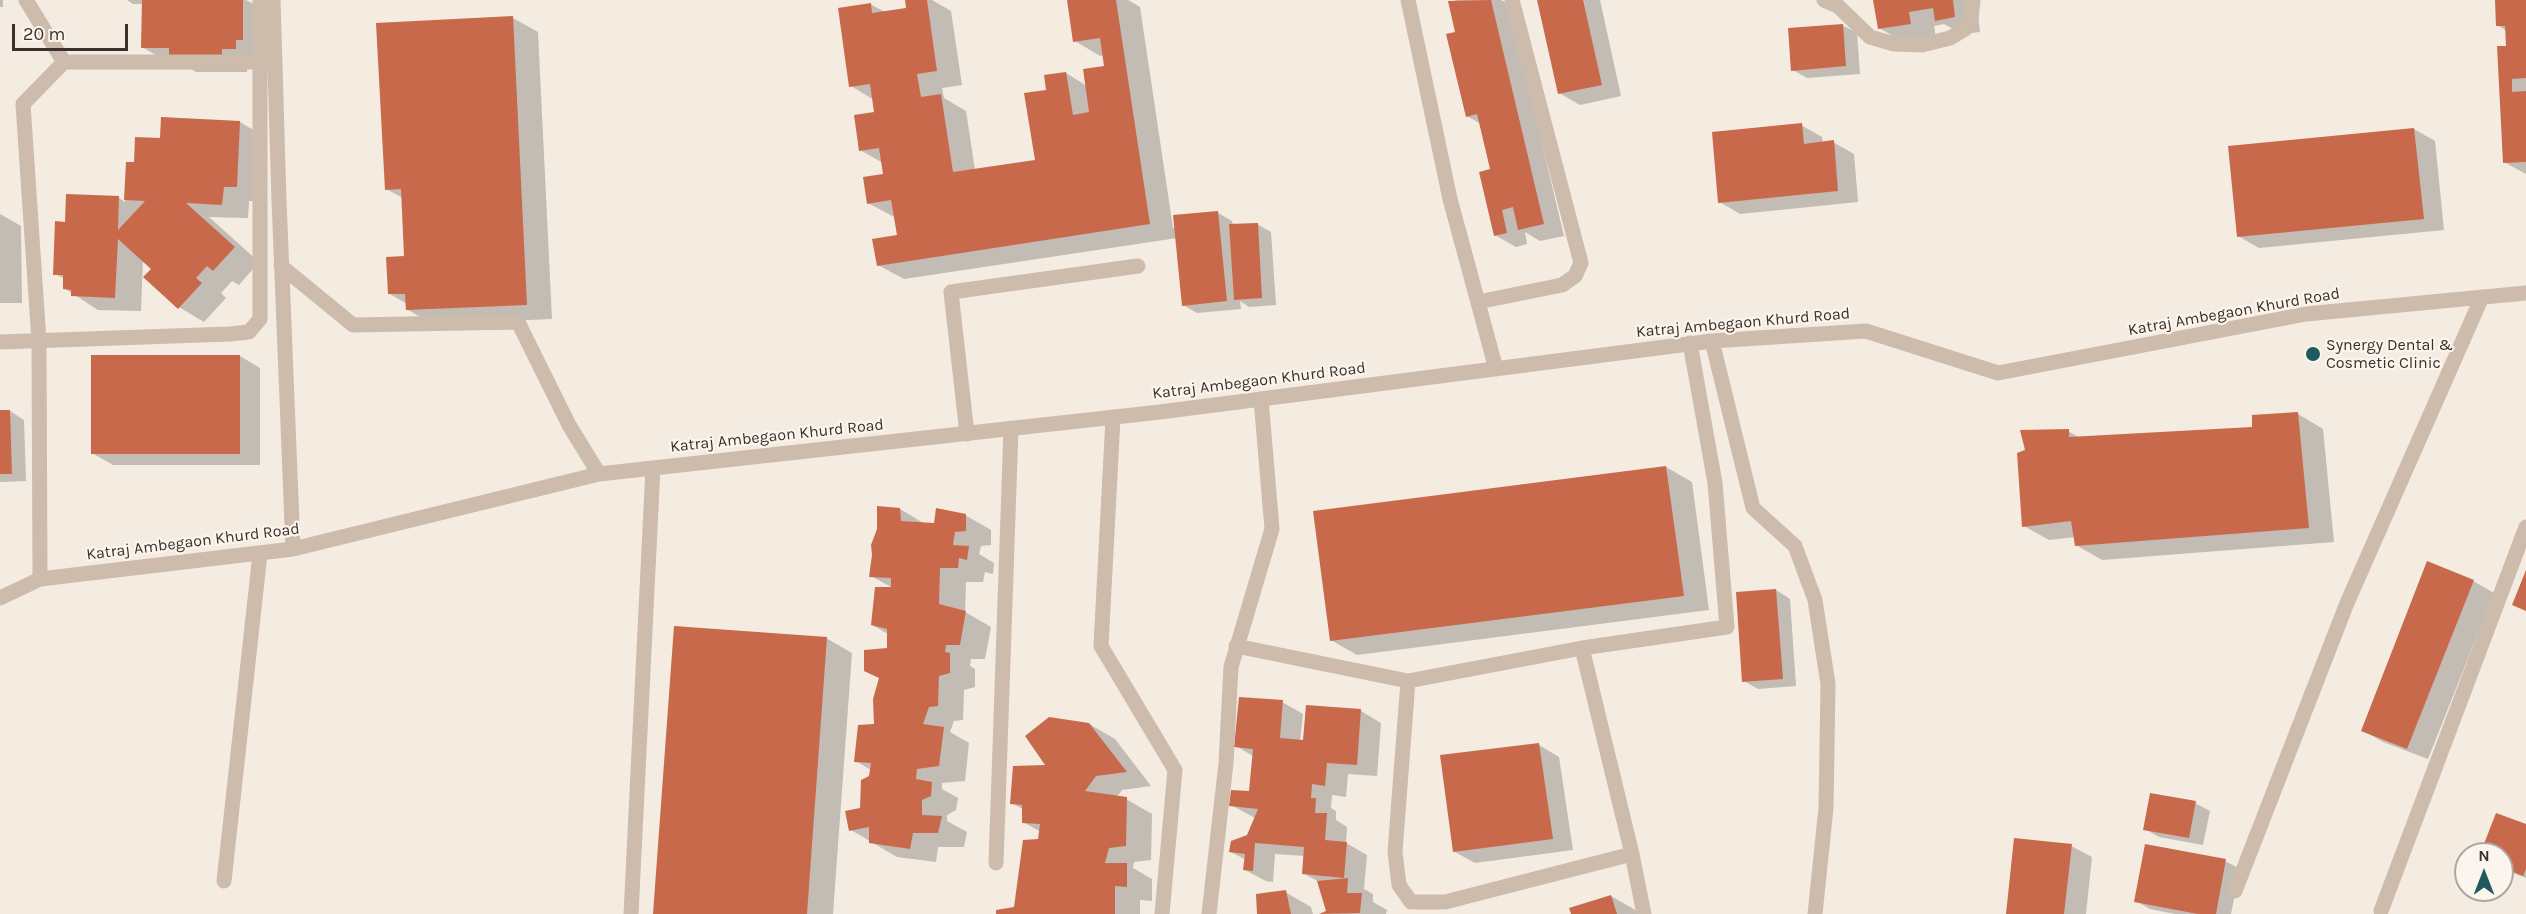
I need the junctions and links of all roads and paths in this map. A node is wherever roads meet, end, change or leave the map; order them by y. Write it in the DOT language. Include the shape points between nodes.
graph roads {
  1 [pos="26,0"];
  2 [pos="260,0"];
  3 [pos="273,0"];
  4 [pos="1408,0"];
  5 [pos="1512,0"];
  6 [pos="1824,0"];
  7 [pos="1973,0"];
  8 [pos="64,62"];
  9 [pos="260,62"];
  10 [pos="281,266"];
  11 [pos="1138,266"];
  12 [pos="2526,293"];
  13 [pos="2482,297"];
  14 [pos="1478,302"];
  15 [pos="39,341"];
  16 [pos="1712,341"];
  17 [pos="0,342"];
  18 [pos="1690,342"];
  19 [pos="1496,369"];
  20 [pos="1261,399"];
  21 [pos="1113,418"];
  22 [pos="1011,428"];
  23 [pos="967,434"];
  24 [pos="653,468"];
  25 [pos="599,474"];
  26 [pos="2526,527"];
  27 [pos="293,549"];
  28 [pos="260,554"];
  29 [pos="40,579"];
  30 [pos="0,598"];
  31 [pos="1236,646"];
  32 [pos="1582,648"];
  33 [pos="1408,681"];
  34 [pos="1632,854"];
  35 [pos="996,863"];
  36 [pos="224,881"];
  37 [pos="2235,891"];
  38 [pos="2381,911"];
  39 [pos="631,914"];
  40 [pos="1162,914"];
  41 [pos="1209,914"];
  42 [pos="1644,914"];
  43 [pos="1815,914"];
  1 -- 8 [label="street"];
  2 -- 9 [label="street"];
  3 -- 10 [label="street"];
  4 -- 14 [label="street" via="1450,199"];
  5 -- 14 [label="street" via="1581,263 1575,276 1562,285"];
  6 -- 7 [label="street" via="1838,6 1870,37 1894,44 1922,45 1950,38 1965,29 1971,19"];
  8 -- 9 [label="street"];
  8 -- 15 [label="street" via="23,104"];
  9 -- 15 [label="street" via="260,319 249,332 230,334"];
  10 -- 25 [label="street" via="353,325 518,322"];
  10 -- 27 [label="street"];
  11 -- 23 [label="street" via="951,292"];
  12 -- 13 [label="street, Katraj Ambegaon Khurd Road"];
  13 -- 16 [label="street, Katraj Ambegaon Khurd Road" via="2306,314 1998,373 1866,331"];
  13 -- 37 [label="street" via="2346,603"];
  14 -- 19 [label="street"];
  15 -- 17 [label="street"];
  15 -- 29 [label="street"];
  16 -- 18 [label="street, Katraj Ambegaon Khurd Road"];
  16 -- 43 [label="street" via="1753,508 1795,546 1815,600 1828,684 1826,808"];
  18 -- 19 [label="street, Katraj Ambegaon Khurd Road"];
  18 -- 32 [label="street" via="1715,483 1727,627"];
  19 -- 20 [label="street, Katraj Ambegaon Khurd Road"];
  20 -- 21 [label="street, Katraj Ambegaon Khurd Road"];
  20 -- 31 [label="street" via="1272,529"];
  21 -- 22 [label="street, Katraj Ambegaon Khurd Road"];
  21 -- 40 [label="street" via="1101,646 1176,770"];
  22 -- 23 [label="street, Katraj Ambegaon Khurd Road"];
  22 -- 35 [label="street"];
  23 -- 24 [label="street, Katraj Ambegaon Khurd Road"];
  24 -- 25 [label="street, Katraj Ambegaon Khurd Road"];
  24 -- 39 [label="street"];
  25 -- 27 [label="street, Katraj Ambegaon Khurd Road"];
  26 -- 38 [label="street"];
  27 -- 28 [label="street, Katraj Ambegaon Khurd Road"];
  28 -- 29 [label="street, Katraj Ambegaon Khurd Road"];
  28 -- 36 [label="street"];
  29 -- 30 [label="street, Katraj Ambegaon Khurd Road"];
  31 -- 33 [label="street"];
  31 -- 41 [label="street"];
  32 -- 33 [label="street"];
  32 -- 34 [label="street"];
  33 -- 34 [label="street" via="1395,852 1399,885 1411,902 1445,902"];
  34 -- 42 [label="street"];
}
